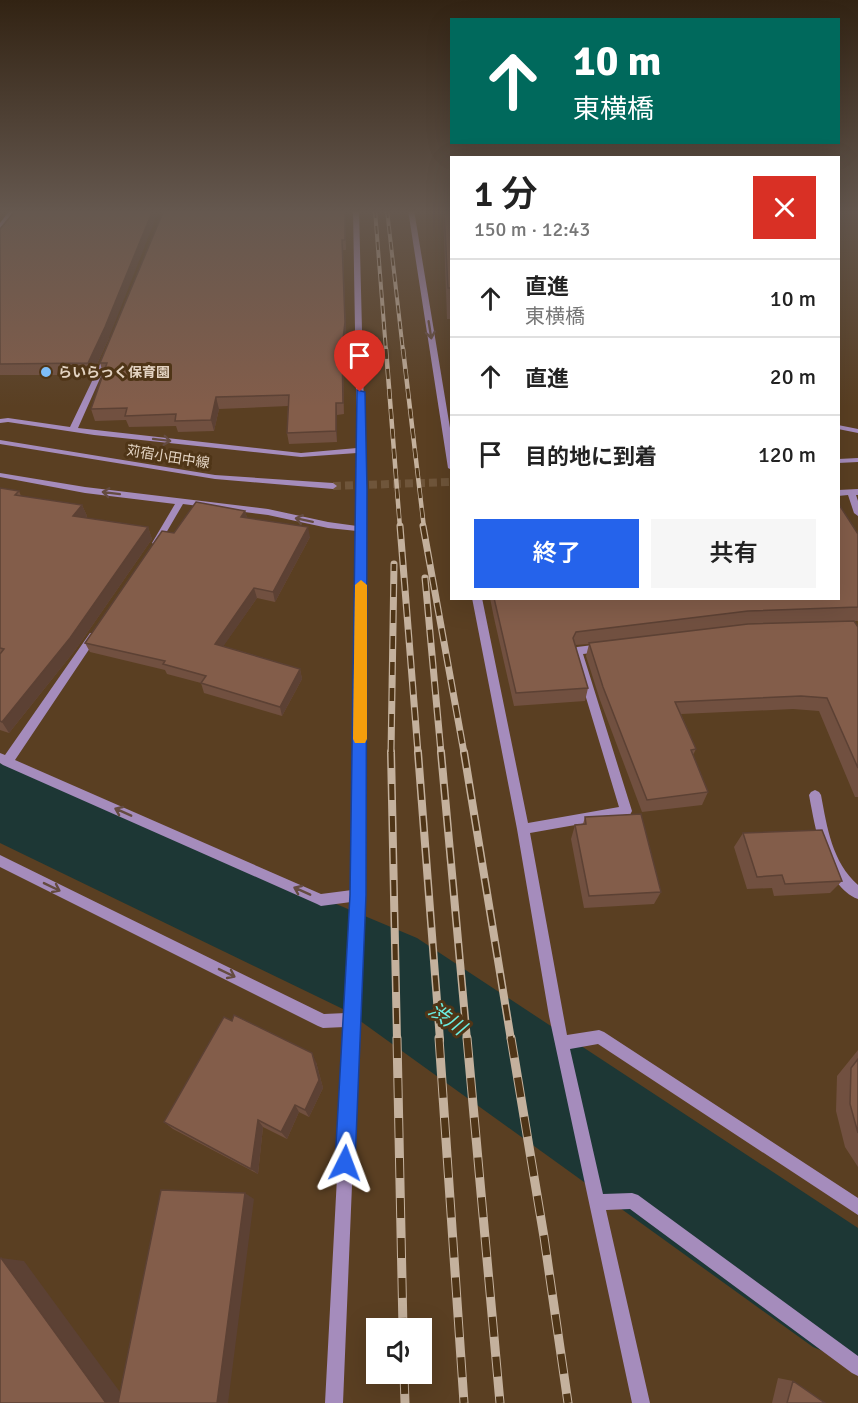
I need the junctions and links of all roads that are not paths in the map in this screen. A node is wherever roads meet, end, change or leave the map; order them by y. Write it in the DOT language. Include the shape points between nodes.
graph roads {
  1 [pos="357,275"];
  2 [pos="422,275"];
  3 [pos="110,350"];
  4 [pos="0,421"];
  5 [pos="840,427"];
  6 [pos="73,430"];
  7 [pos="858,431"];
  8 [pos="0,442"];
  9 [pos="450,444"];
  10 [pos="361,450"];
  11 [pos="858,460"];
  12 [pos="840,462"];
  13 [pos="0,475"];
  14 [pos="333,486"];
  15 [pos="855,493"];
  16 [pos="181,501"];
  17 [pos="858,513"];
  18 [pos="362,529"];
  19 [pos="153,548"];
  20 [pos="477,600"];
  21 [pos="100,626"];
  22 [pos="612,647"];
  23 [pos="4,760"];
  24 [pos="815,795"];
  25 [pos="522,829"];
  26 [pos="0,861"];
  27 [pos="858,893"];
  28 [pos="358,895"];
  29 [pos="352,1020"];
  30 [pos="562,1037"];
  31 [pos="597,1199"];
  32 [pos="858,1208"];
  33 [pos="858,1367"];
  34 [pos="334,1403"];
  35 [pos="641,1403"];
  1 -- 10 [label="street"];
  2 -- 9 [label="street, one-way"];
  3 -- 6 [label="street"];
  4 -- 6 [label="street"];
  5 -- 7 [label="street"];
  6 -- 10 [label="street, one-way" via="302,455"];
  8 -- 14 [label="street, 苅宿小田中線" via="215,477"];
  10 -- 18 [label="street"];
  11 -- 12 [label="street"];
  16 -- 13 [label="street, one-way"];
  15 -- 17 [label="street"];
  18 -- 16 [label="street, one-way"];
  16 -- 19 [label="street"];
  18 -- 28 [label="street"];
  20 -- 25 [label="street"];
  21 -- 23 [label="street"];
  22 -- 25 [label="street" via="577,651 626,812"];
  28 -- 23 [label="street, one-way" via="321,900"];
  24 -- 27 [label="street" via="825,848 847,885"];
  25 -- 30 [label="street"];
  26 -- 29 [label="street, one-way" via="323,1021"];
  28 -- 29 [label="street"];
  29 -- 34 [label="street"];
  30 -- 31 [label="street"];
  30 -- 32 [label="street" via="599,1037"];
  31 -- 33 [label="street" via="632,1201"];
  31 -- 35 [label="street"];
}
